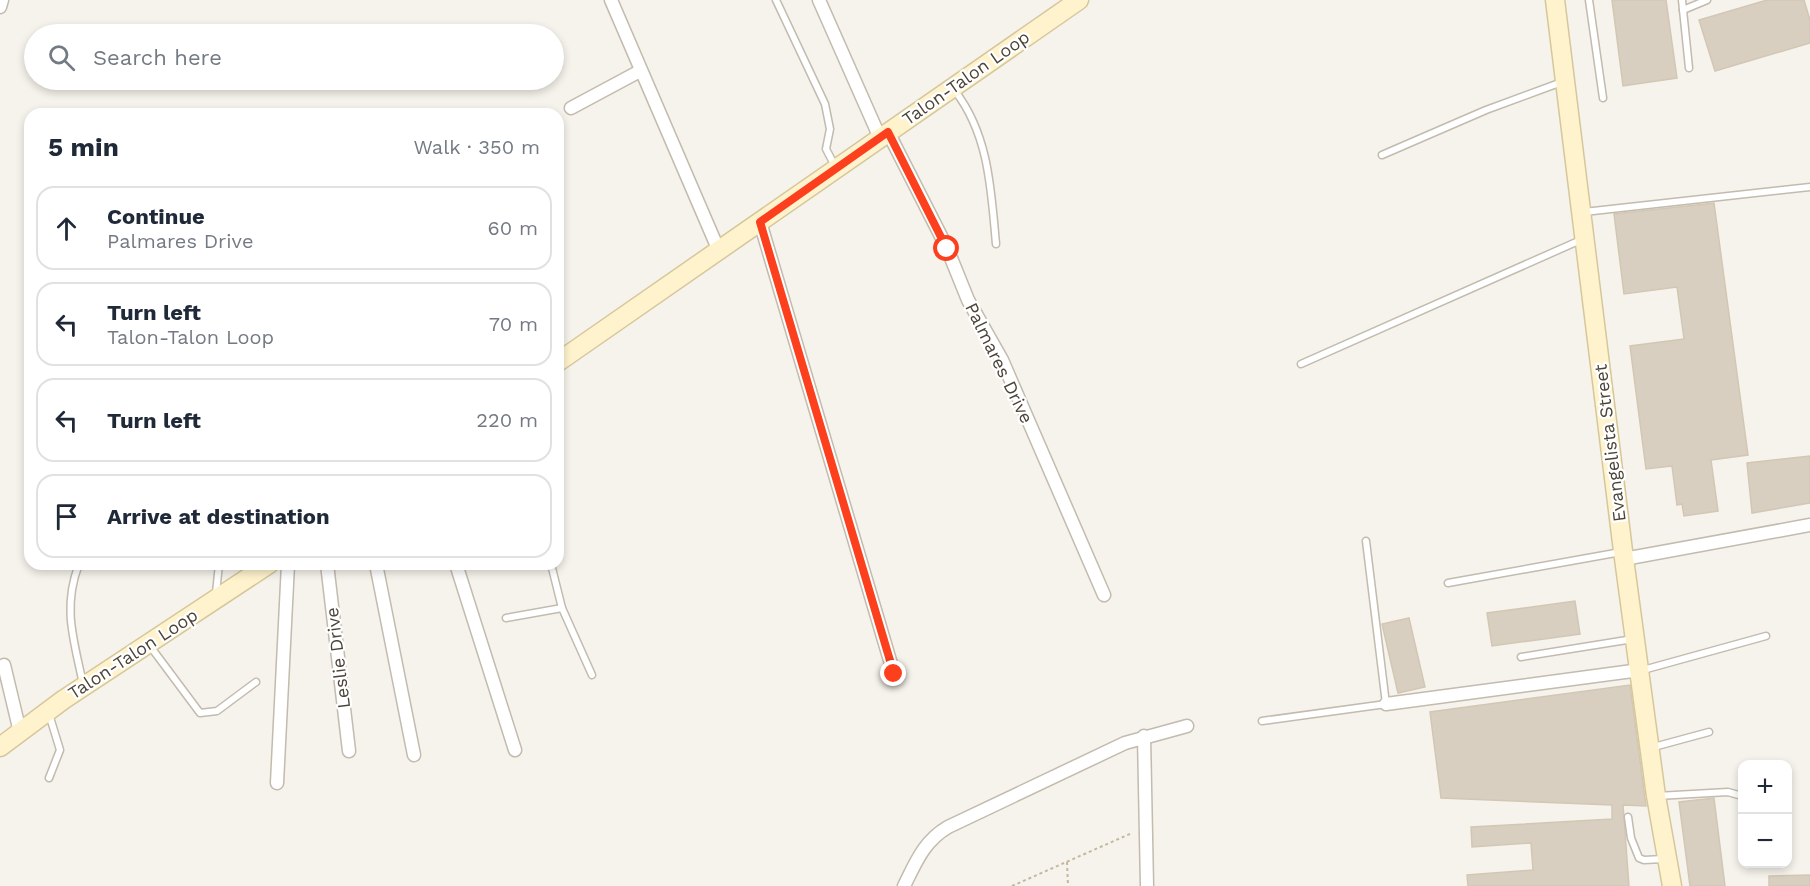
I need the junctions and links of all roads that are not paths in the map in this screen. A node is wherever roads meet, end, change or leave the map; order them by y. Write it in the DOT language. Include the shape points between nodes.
graph roads {
  1 [pos="2,0"];
  2 [pos="611,0"];
  3 [pos="776,0"];
  4 [pos="819,0"];
  5 [pos="1079,0"];
  6 [pos="1555,0"];
  7 [pos="1589,0"];
  8 [pos="1682,0"];
  9 [pos="1707,0"];
  10 [pos="0,7"];
  11 [pos="1683,10"];
  12 [pos="1689,68"];
  13 [pos="640,71"];
  14 [pos="1565,81"];
  15 [pos="952,87"];
  16 [pos="1603,98"];
  17 [pos="571,108"];
  18 [pos="884,135"];
  19 [pos="1382,155"];
  20 [pos="836,169"];
  21 [pos="1810,187"];
  22 [pos="1583,212"];
  23 [pos="760,222"];
  24 [pos="1586,238"];
  25 [pos="996,244"];
  26 [pos="718,251"];
  27 [pos="564,358"];
  28 [pos="1301,364"];
  29 [pos="1810,525"];
  30 [pos="1366,541"];
  31 [pos="1624,555"];
  32 [pos="77,570"];
  33 [pos="218,570"];
  34 [pos="260,570"];
  35 [pos="288,570"];
  36 [pos="328,570"];
  37 [pos="377,570"];
  38 [pos="458,570"];
  39 [pos="552,570"];
  40 [pos="1448,583"];
  41 [pos="1104,595"];
  42 [pos="216,599"];
  43 [pos="562,608"];
  44 [pos="506,618"];
  45 [pos="1767,636"];
  46 [pos="1635,639"];
  47 [pos="150,645"];
  48 [pos="1521,657"];
  49 [pos="4,665"];
  50 [pos="1640,670"];
  51 [pos="894,674"];
  52 [pos="592,675"];
  53 [pos="256,682"];
  54 [pos="84,687"];
  55 [pos="1386,704"];
  56 [pos="48,712"];
  57 [pos="1262,722"];
  58 [pos="1187,726"];
  59 [pos="20,732"];
  60 [pos="1709,732"];
  61 [pos="1144,735"];
  62 [pos="0,747"];
  63 [pos="1650,748"];
  64 [pos="515,750"];
  65 [pos="349,751"];
  66 [pos="414,755"];
  67 [pos="49,778"];
  68 [pos="277,783"];
  69 [pos="1738,795"];
  70 [pos="1656,796"];
  71 [pos="1628,817"];
  72 [pos="1667,858"];
  73 [pos="904,886"];
  74 [pos="1147,886"];
  75 [pos="1672,886"];
  1 -- 10 [label="street"];
  2 -- 13 [label="street"];
  3 -- 20 [label="lane" via="825,104 830,129 826,149"];
  4 -- 18 [label="street, Palmares Drive"];
  5 -- 15 [label="street, Talon-Talon Loop"];
  6 -- 14 [label="street, Evangelista Street"];
  7 -- 16 [label="lane"];
  8 -- 11 [label="lane"];
  9 -- 11 [label="lane"];
  11 -- 12 [label="lane"];
  13 -- 17 [label="street"];
  13 -- 26 [label="street"];
  14 -- 19 [label="lane"];
  14 -- 22 [label="street, Evangelista Street"];
  15 -- 18 [label="street, Talon-Talon Loop"];
  15 -- 25 [label="lane" via="974,120 982,141 993,196"];
  18 -- 20 [label="street, Talon-Talon Loop"];
  18 -- 41 [label="street, Palmares Drive" via="1002,360"];
  20 -- 23 [label="street, Talon-Talon Loop"];
  21 -- 22 [label="lane"];
  22 -- 24 [label="street, Evangelista Street"];
  23 -- 26 [label="street, Talon-Talon Loop"];
  23 -- 51 [label="street"];
  24 -- 28 [label="lane"];
  24 -- 31 [label="street, Evangelista Street"];
  26 -- 27 [label="street, Talon-Talon Loop"];
  29 -- 31 [label="street"];
  30 -- 55 [label="lane"];
  31 -- 40 [label="lane"];
  31 -- 46 [label="street, Evangelista Street"];
  32 -- 54 [label="lane" via="69,595 69,613"];
  33 -- 42 [label="lane"];
  34 -- 42 [label="street, Talon-Talon Loop"];
  35 -- 68 [label="street"];
  36 -- 65 [label="street, Leslie Drive"];
  37 -- 66 [label="street"];
  38 -- 64 [label="street"];
  39 -- 43 [label="lane"];
  42 -- 47 [label="street, Talon-Talon Loop"];
  43 -- 44 [label="lane"];
  43 -- 52 [label="lane"];
  45 -- 50 [label="lane"];
  46 -- 48 [label="lane"];
  46 -- 50 [label="street, Evangelista Street"];
  47 -- 53 [label="lane" via="200,713 217,711"];
  47 -- 54 [label="street, Talon-Talon Loop"];
  49 -- 59 [label="street"];
  50 -- 55 [label="street"];
  50 -- 63 [label="street, Evangelista Street"];
  54 -- 56 [label="street, Talon-Talon Loop"];
  55 -- 57 [label="lane"];
  56 -- 59 [label="street, Talon-Talon Loop"];
  56 -- 67 [label="lane" via="60,750"];
  58 -- 61 [label="street"];
  59 -- 62 [label="street, Talon-Talon Loop"];
  60 -- 63 [label="lane"];
  61 -- 73 [label="street" via="941,831 921,851"];
  61 -- 74 [label="street"];
  63 -- 70 [label="street, Evangelista Street"];
  69 -- 70 [label="lane"];
  70 -- 72 [label="street, Evangelista Street"];
  71 -- 72 [label="lane" via="1639,858"];
  72 -- 75 [label="street, Evangelista Street"];
}
